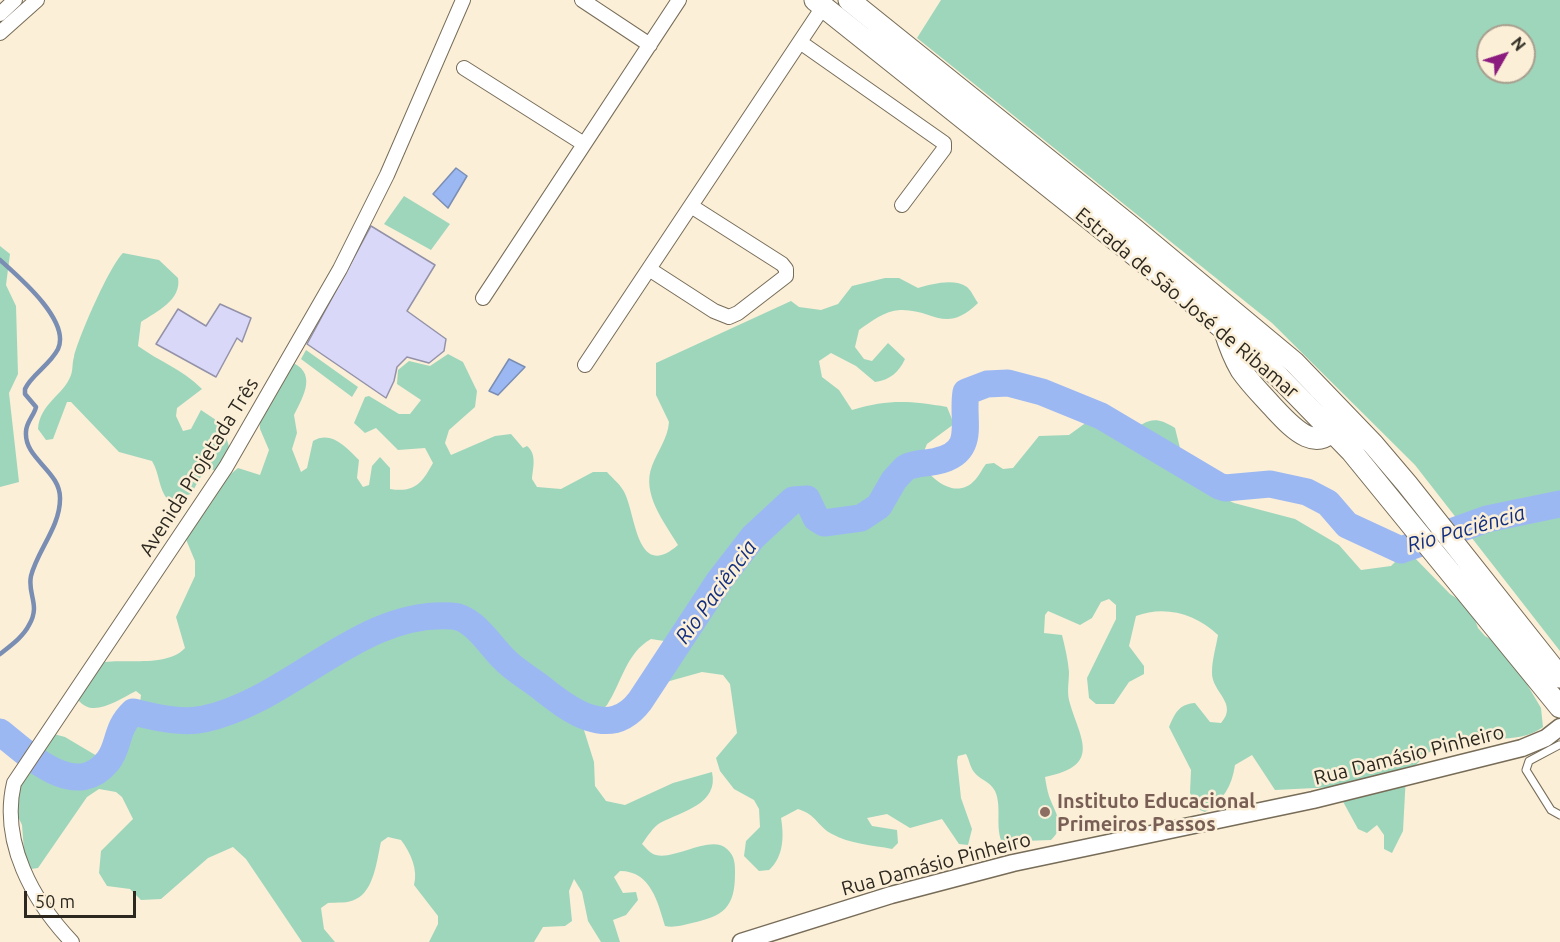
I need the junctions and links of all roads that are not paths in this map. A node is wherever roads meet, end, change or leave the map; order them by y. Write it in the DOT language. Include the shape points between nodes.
graph roads {
  1 [pos="15,0"];
  2 [pos="37,0"];
  3 [pos="463,0"];
  4 [pos="582,0"];
  5 [pos="679,0"];
  6 [pos="849,0"];
  7 [pos="819,3"];
  8 [pos="0,14"];
  9 [pos="0,33"];
  10 [pos="800,42"];
  11 [pos="650,45"];
  12 [pos="464,68"];
  13 [pos="584,144"];
  14 [pos="902,205"];
  15 [pos="691,206"];
  16 [pos="650,268"];
  17 [pos="483,298"];
  18 [pos="585,365"];
  19 [pos="1342,412"];
  20 [pos="1333,432"];
  21 [pos="1418,514"];
  22 [pos="1450,555"];
  23 [pos="1560,677"];
  24 [pos="1560,707"];
  25 [pos="1560,727"];
  26 [pos="1555,743"];
  27 [pos="1560,815"];
  28 [pos="70,939"];
  29 [pos="741,942"];
  1 -- 8 [label="street"];
  2 -- 9 [label="street"];
  3 -- 28 [label="street, Avenida Projetada Três" via="387,175 340,269 226,467 14,783 6,808 13,852 34,897"];
  4 -- 11 [label="street"];
  5 -- 11 [label="street"];
  6 -- 19 [label="main road, Estrada de São José de Ribamar" via="1238,313 1294,362"];
  7 -- 10 [label="street"];
  7 -- 20 [label="main road, Estrada de São José de Ribamar" via="1224,328 1240,369 1293,429 1313,438"];
  10 -- 14 [label="street" via="944,143"];
  10 -- 15 [label="street"];
  11 -- 13 [label="street"];
  12 -- 13 [label="street"];
  13 -- 17 [label="street"];
  15 -- 16 [label="street"];
  15 -- 16 [label="street" via="782,264 786,276 729,318"];
  16 -- 18 [label="street"];
  19 -- 20 [label="main road"];
  19 -- 21 [label="main road, Estrada de São José de Ribamar" via="1373,444"];
  20 -- 21 [label="main road, Estrada de São José de Ribamar"];
  21 -- 22 [label="main road, Estrada de São José de Ribamar"];
  22 -- 23 [label="main road, Estrada de São José de Ribamar"];
  22 -- 24 [label="main road, Estrada de São José de Ribamar"];
  25 -- 26 [label="street, Rua Damásio Pinheiro"];
  26 -- 27 [label="lane" via="1529,761 1526,770 1551,810"];
  26 -- 29 [label="street, Rua Damásio Pinheiro" via="980,872"];
}
